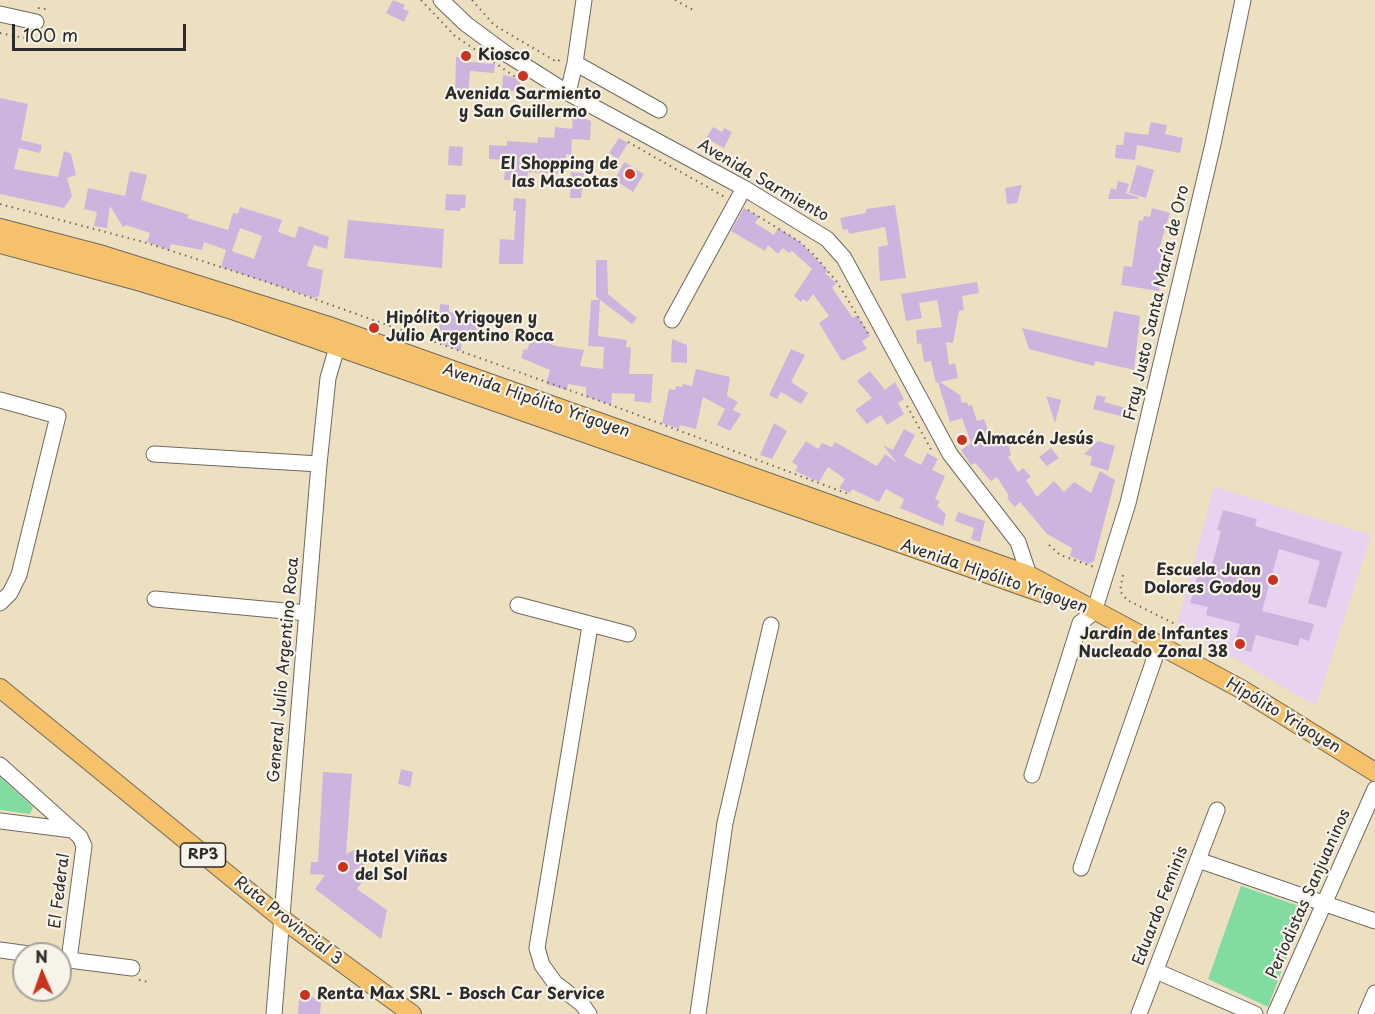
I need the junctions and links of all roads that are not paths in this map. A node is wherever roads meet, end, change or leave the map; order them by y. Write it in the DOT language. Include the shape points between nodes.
graph roads {
  1 [pos="441,0"];
  2 [pos="584,0"];
  3 [pos="1244,0"];
  4 [pos="0,14"];
  5 [pos="36,22"];
  6 [pos="572,58"];
  7 [pos="568,93"];
  8 [pos="659,110"];
  9 [pos="744,188"];
  10 [pos="0,228"];
  11 [pos="0,244"];
  12 [pos="672,320"];
  13 [pos="339,338"];
  14 [pos="0,400"];
  15 [pos="154,454"];
  16 [pos="319,464"];
  17 [pos="1029,582"];
  18 [pos="155,599"];
  19 [pos="0,603"];
  20 [pos="518,605"];
  21 [pos="1094,612"];
  22 [pos="307,613"];
  23 [pos="771,625"];
  24 [pos="590,626"];
  25 [pos="628,634"];
  26 [pos="1159,646"];
  27 [pos="0,688"];
  28 [pos="0,765"];
  29 [pos="1375,772"];
  30 [pos="1032,776"];
  31 [pos="1375,789"];
  32 [pos="1217,810"];
  33 [pos="0,821"];
  34 [pos="72,830"];
  35 [pos="1198,860"];
  36 [pos="1081,868"];
  37 [pos="1326,905"];
  38 [pos="281,918"];
  39 [pos="1375,921"];
  40 [pos="67,942"];
  41 [pos="72,960"];
  42 [pos="132,968"];
  43 [pos="1156,971"];
  44 [pos="1375,993"];
  45 [pos="274,1014"];
  46 [pos="412,1014"];
  47 [pos="589,1014"];
  48 [pos="698,1014"];
  49 [pos="1139,1014"];
  50 [pos="1255,1014"];
  51 [pos="1275,1014"];
  52 [pos="1366,1014"];
  1 -- 7 [label="street, Avenida Sarmiento" via="508,56"];
  2 -- 6 [label="street"];
  3 -- 21 [label="street, Fray Justo Santa María de Oro" via="1131,492"];
  4 -- 5 [label="street"];
  6 -- 7 [label="street"];
  6 -- 8 [label="street"];
  7 -- 9 [label="street, Avenida Sarmiento"];
  9 -- 12 [label="street"];
  9 -- 17 [label="street, Avenida Sarmiento" via="805,224 838,250 950,454 1018,542"];
  10 -- 13 [label="main road, Avenida Hipólito Yrigoyen" via="103,255"];
  11 -- 13 [label="main road, Avenida Hipólito Yrigoyen"];
  13 -- 16 [label="street, General Julio Argentino Roca" via="328,378"];
  13 -- 17 [label="main road, Avenida Hipólito Yrigoyen"];
  14 -- 19 [label="street" via="58,416 19,575"];
  15 -- 16 [label="street"];
  16 -- 22 [label="street, General Julio Argentino Roca"];
  17 -- 21 [label="main road, Avenida Hipólito Yrigoyen"];
  18 -- 22 [label="street"];
  20 -- 24 [label="street"];
  21 -- 26 [label="main road, Hipólito Yrigoyen"];
  21 -- 30 [label="street" via="1080,623"];
  22 -- 38 [label="street, General Julio Argentino Roca"];
  23 -- 48 [label="street" via="725,823"];
  24 -- 25 [label="street"];
  24 -- 47 [label="street" via="537,948 542,965 555,983"];
  26 -- 29 [label="main road, Hipólito Yrigoyen" via="1241,689"];
  26 -- 36 [label="street"];
  27 -- 38 [label="main road, Ruta Provincial 3 / RP3"];
  28 -- 34 [label="street"];
  31 -- 37 [label="street, Periodistas Sanjuaninos"];
  32 -- 35 [label="street, Eduardo Feminis"];
  33 -- 34 [label="street"];
  34 -- 40 [label="street, El Federal" via="84,846"];
  35 -- 37 [label="street"];
  35 -- 43 [label="street, Eduardo Feminis"];
  37 -- 39 [label="street"];
  37 -- 51 [label="street, Periodistas Sanjuaninos"];
  38 -- 45 [label="street, General Julio Argentino Roca"];
  38 -- 46 [label="main road, Ruta Provincial 3 / RP3"];
  41 -- 42 [label="street"];
  43 -- 49 [label="street, Eduardo Feminis"];
  43 -- 50 [label="street"];
  44 -- 52 [label="street"];
}
